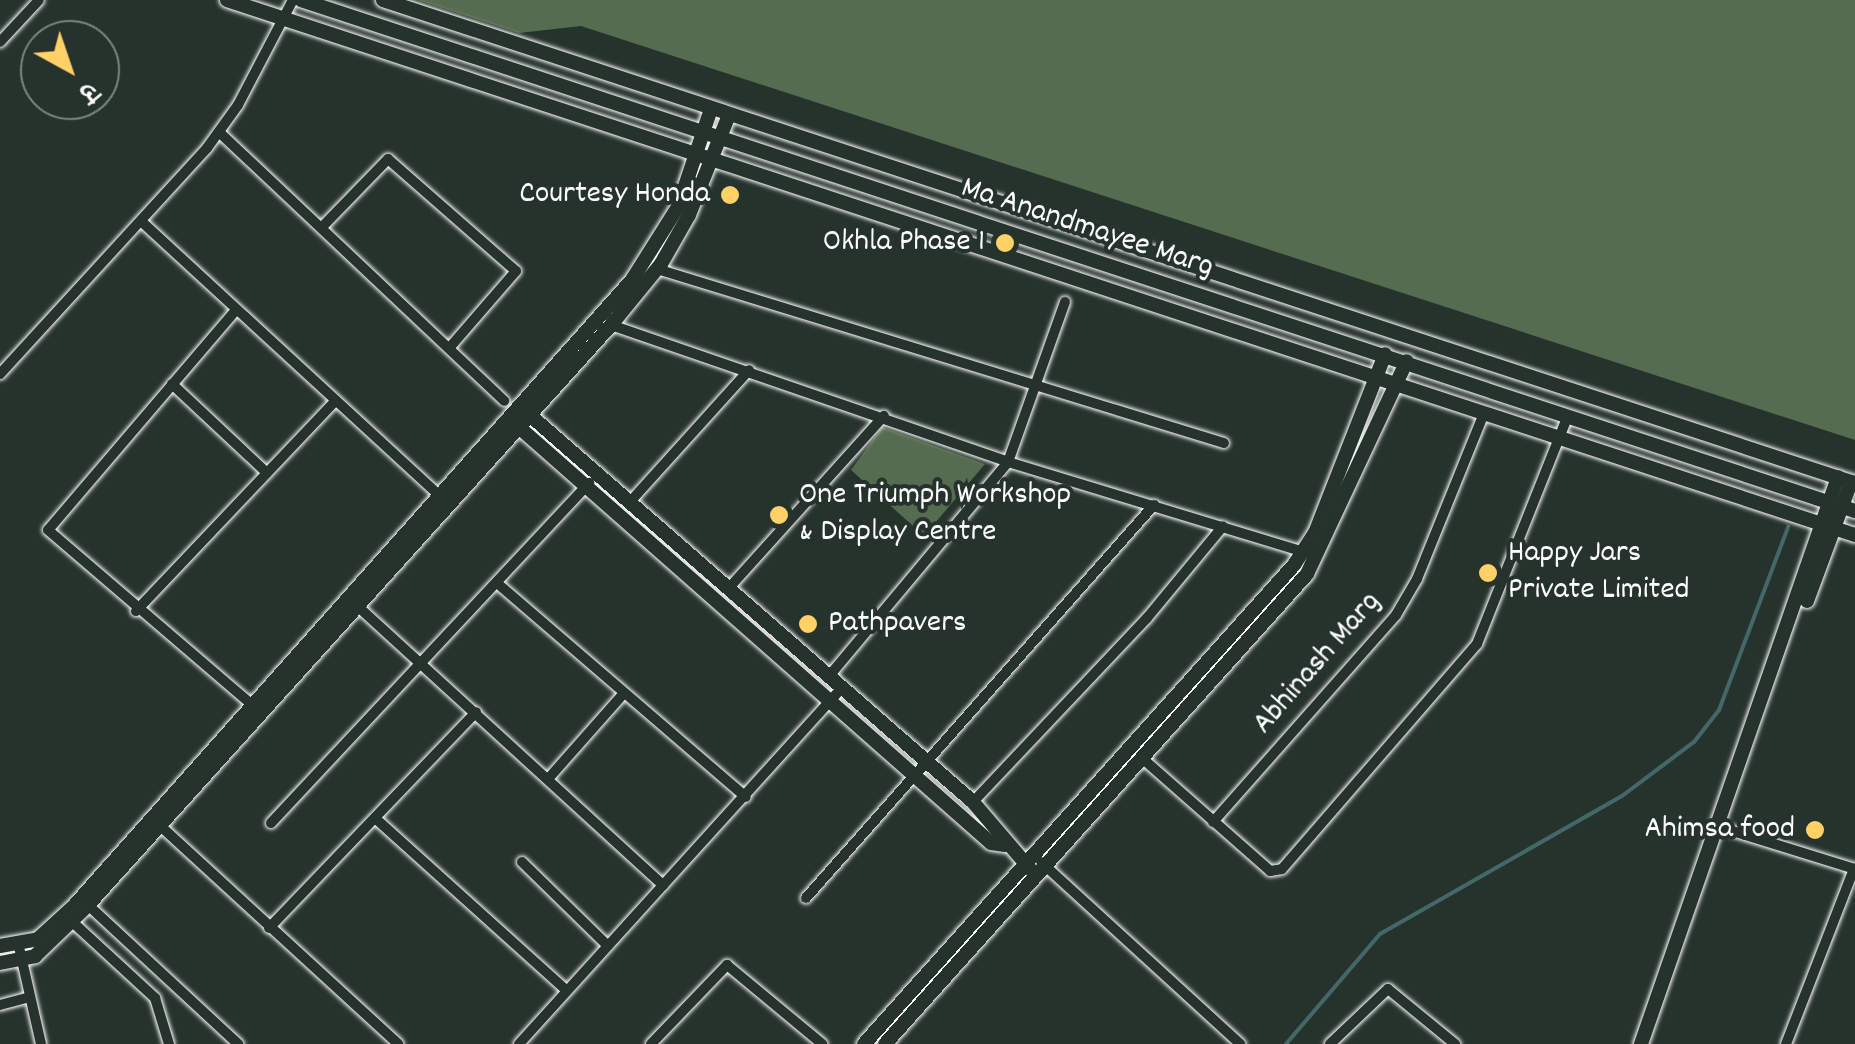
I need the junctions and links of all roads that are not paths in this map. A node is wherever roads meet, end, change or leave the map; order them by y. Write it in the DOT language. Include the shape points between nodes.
graph roads {
  1 [pos="38,0"];
  2 [pos="228,0"];
  3 [pos="294,0"];
  4 [pos="301,0"];
  5 [pos="383,0"];
  6 [pos="285,20"];
  7 [pos="0,42"];
  8 [pos="711,109"];
  9 [pos="729,116"];
  10 [pos="220,132"];
  11 [pos="703,134"];
  12 [pos="720,140"];
  13 [pos="695,158"];
  14 [pos="713,164"];
  15 [pos="142,222"];
  16 [pos="324,226"];
  17 [pos="657,268"];
  18 [pos="1064,302"];
  19 [pos="236,310"];
  20 [pos="611,325"];
  21 [pos="452,345"];
  22 [pos="1384,354"];
  23 [pos="1407,361"];
  24 [pos="749,370"];
  25 [pos="0,374"];
  26 [pos="1377,378"];
  27 [pos="172,384"];
  28 [pos="1396,384"];
  29 [pos="1034,386"];
  30 [pos="335,401"];
  31 [pos="1484,414"];
  32 [pos="1568,415"];
  33 [pos="884,416"];
  34 [pos="519,417"];
  35 [pos="1559,438"];
  36 [pos="1224,443"];
  37 [pos="1008,462"];
  38 [pos="267,472"];
  39 [pos="596,474"];
  40 [pos="1848,481"];
  41 [pos="585,488"];
  42 [pos="440,496"];
  43 [pos="628,502"];
  44 [pos="1154,505"];
  45 [pos="1843,507"];
  46 [pos="1223,526"];
  47 [pos="1830,527"];
  48 [pos="1855,535"];
  49 [pos="1304,552"];
  50 [pos="1320,557"];
  51 [pos="497,582"];
  52 [pos="728,589"];
  53 [pos="353,601"];
  54 [pos="136,612"];
  55 [pos="422,662"];
  56 [pos="830,676"];
  57 [pos="624,693"];
  58 [pos="838,693"];
  59 [pos="252,705"];
  60 [pos="476,712"];
  61 [pos="1142,758"];
  62 [pos="926,761"];
  63 [pos="915,774"];
  64 [pos="548,779"];
  65 [pos="746,796"];
  66 [pos="972,802"];
  67 [pos="375,818"];
  68 [pos="154,820"];
  69 [pos="1213,822"];
  70 [pos="271,823"];
  71 [pos="1726,829"];
  72 [pos="1005,845"];
  73 [pos="522,862"];
  74 [pos="1034,865"];
  75 [pos="1854,869"];
  76 [pos="663,886"];
  77 [pos="806,898"];
  78 [pos="88,905"];
  79 [pos="68,918"];
  80 [pos="269,928"];
  81 [pos="0,946"];
  82 [pos="608,946"];
  83 [pos="19,947"];
  84 [pos="0,962"];
  85 [pos="21,964"];
  86 [pos="567,992"];
  87 [pos="30,997"];
  88 [pos="0,1005"];
  89 [pos="41,1044"];
  90 [pos="169,1044"];
  91 [pos="238,1044"];
  92 [pos="398,1044"];
  93 [pos="519,1044"];
  94 [pos="652,1044"];
  95 [pos="822,1044"];
  96 [pos="864,1044"];
  97 [pos="884,1044"];
  98 [pos="1240,1044"];
  99 [pos="1330,1044"];
  100 [pos="1455,1044"];
  101 [pos="1641,1044"];
  102 [pos="1649,1044"];
  103 [pos="1786,1044"];
  1 -- 7 [label="street"];
  2 -- 6 [label="street"];
  3 -- 6 [label="street"];
  4 -- 11 [label="street, Ma Anandmayee Marg"];
  5 -- 8 [label="street, Ma Anandmayee Marg"];
  6 -- 10 [label="street"];
  6 -- 13 [label="street"];
  8 -- 9 [label="street, Ma Anandmayee Marg"];
  8 -- 11 [label="street"];
  9 -- 12 [label="street"];
  9 -- 40 [label="street, Ma Anandmayee Marg"];
  10 -- 15 [label="street"];
  10 -- 16 [label="street"];
  11 -- 12 [label="street, Ma Anandmayee Marg"];
  11 -- 13 [label="street"];
  12 -- 14 [label="street"];
  12 -- 22 [label="street, Ma Anandmayee Marg"];
  13 -- 14 [label="street"];
  13 -- 34 [label="street" via="649,259"];
  14 -- 17 [label="street"];
  14 -- 26 [label="street"];
  15 -- 19 [label="street"];
  15 -- 25 [label="street"];
  16 -- 21 [label="street"];
  16 -- 21 [label="street" via="388,160 516,270"];
  17 -- 20 [label="street"];
  17 -- 29 [label="street"];
  18 -- 29 [label="street"];
  19 -- 27 [label="street"];
  19 -- 30 [label="street"];
  20 -- 24 [label="street"];
  20 -- 34 [label="street"];
  21 -- 34 [label="street"];
  22 -- 23 [label="street, Ma Anandmayee Marg"];
  22 -- 26 [label="street"];
  23 -- 28 [label="street"];
  23 -- 32 [label="street, Ma Anandmayee Marg"];
  24 -- 33 [label="street"];
  24 -- 43 [label="street"];
  26 -- 28 [label="street"];
  26 -- 49 [label="street"];
  27 -- 38 [label="street"];
  27 -- 54 [label="street" via="48,525 50,535"];
  28 -- 31 [label="street"];
  28 -- 50 [label="street"];
  29 -- 36 [label="street"];
  29 -- 37 [label="street"];
  30 -- 38 [label="street"];
  30 -- 42 [label="street"];
  31 -- 35 [label="street"];
  31 -- 69 [label="street, Abhinash Marg" via="1418,579 1396,615"];
  32 -- 35 [label="street"];
  32 -- 45 [label="street, Ma Anandmayee Marg"];
  33 -- 37 [label="street"];
  33 -- 52 [label="street"];
  34 -- 39 [label="street"];
  34 -- 41 [label="street"];
  34 -- 42 [label="street"];
  34 -- 53 [label="street"];
  35 -- 47 [label="street"];
  35 -- 69 [label="street" via="1477,644 1282,869 1270,871"];
  37 -- 44 [label="street"];
  37 -- 56 [label="street"];
  38 -- 54 [label="street"];
  39 -- 41 [label="street"];
  39 -- 43 [label="street"];
  40 -- 45 [label="street"];
  41 -- 51 [label="street"];
  41 -- 58 [label="street"];
  42 -- 53 [label="street"];
  43 -- 52 [label="street"];
  44 -- 46 [label="street"];
  44 -- 62 [label="street"];
  45 -- 47 [label="street"];
  46 -- 49 [label="street"];
  46 -- 66 [label="street"];
  47 -- 48 [label="street"];
  47 -- 71 [label="street"];
  47 -- 101 [label="street"];
  49 -- 50 [label="street"];
  49 -- 74 [label="street"];
  50 -- 61 [label="street"];
  51 -- 55 [label="street"];
  51 -- 57 [label="street"];
  52 -- 56 [label="street"];
  53 -- 55 [label="street"];
  53 -- 59 [label="street"];
  53 -- 68 [label="street"];
  54 -- 59 [label="street"];
  55 -- 60 [label="street"];
  55 -- 70 [label="street"];
  56 -- 58 [label="street"];
  57 -- 64 [label="street"];
  57 -- 65 [label="street"];
  58 -- 62 [label="street"];
  58 -- 63 [label="street"];
  58 -- 65 [label="street"];
  59 -- 68 [label="street"];
  60 -- 64 [label="street"];
  60 -- 67 [label="street"];
  61 -- 69 [label="street"];
  61 -- 74 [label="street"];
  62 -- 63 [label="street"];
  62 -- 66 [label="street"];
  63 -- 72 [label="street" via="991,844"];
  63 -- 77 [label="street"];
  64 -- 76 [label="street"];
  65 -- 76 [label="street"];
  66 -- 72 [label="street" via="1004,832"];
  67 -- 80 [label="street"];
  67 -- 86 [label="street"];
  68 -- 78 [label="street"];
  68 -- 79 [label="street"];
  68 -- 80 [label="street"];
  71 -- 75 [label="street"];
  71 -- 102 [label="street"];
  72 -- 74 [label="street"];
  73 -- 82 [label="street"];
  74 -- 96 [label="street"];
  74 -- 97 [label="street"];
  74 -- 98 [label="street"];
  75 -- 103 [label="street"];
  76 -- 82 [label="street"];
  78 -- 79 [label="street"];
  78 -- 91 [label="street"];
  79 -- 83 [label="street"];
  79 -- 85 [label="street"];
  79 -- 90 [label="street" via="156,998"];
  80 -- 92 [label="street"];
  81 -- 83 [label="street"];
  82 -- 86 [label="street"];
  83 -- 85 [label="street"];
  84 -- 85 [label="street"];
  85 -- 87 [label="street"];
  86 -- 93 [label="street"];
  87 -- 88 [label="street"];
  87 -- 89 [label="street"];
  94 -- 95 [label="street" via="727,965"];
  99 -- 100 [label="street" via="1388,990"];
}
